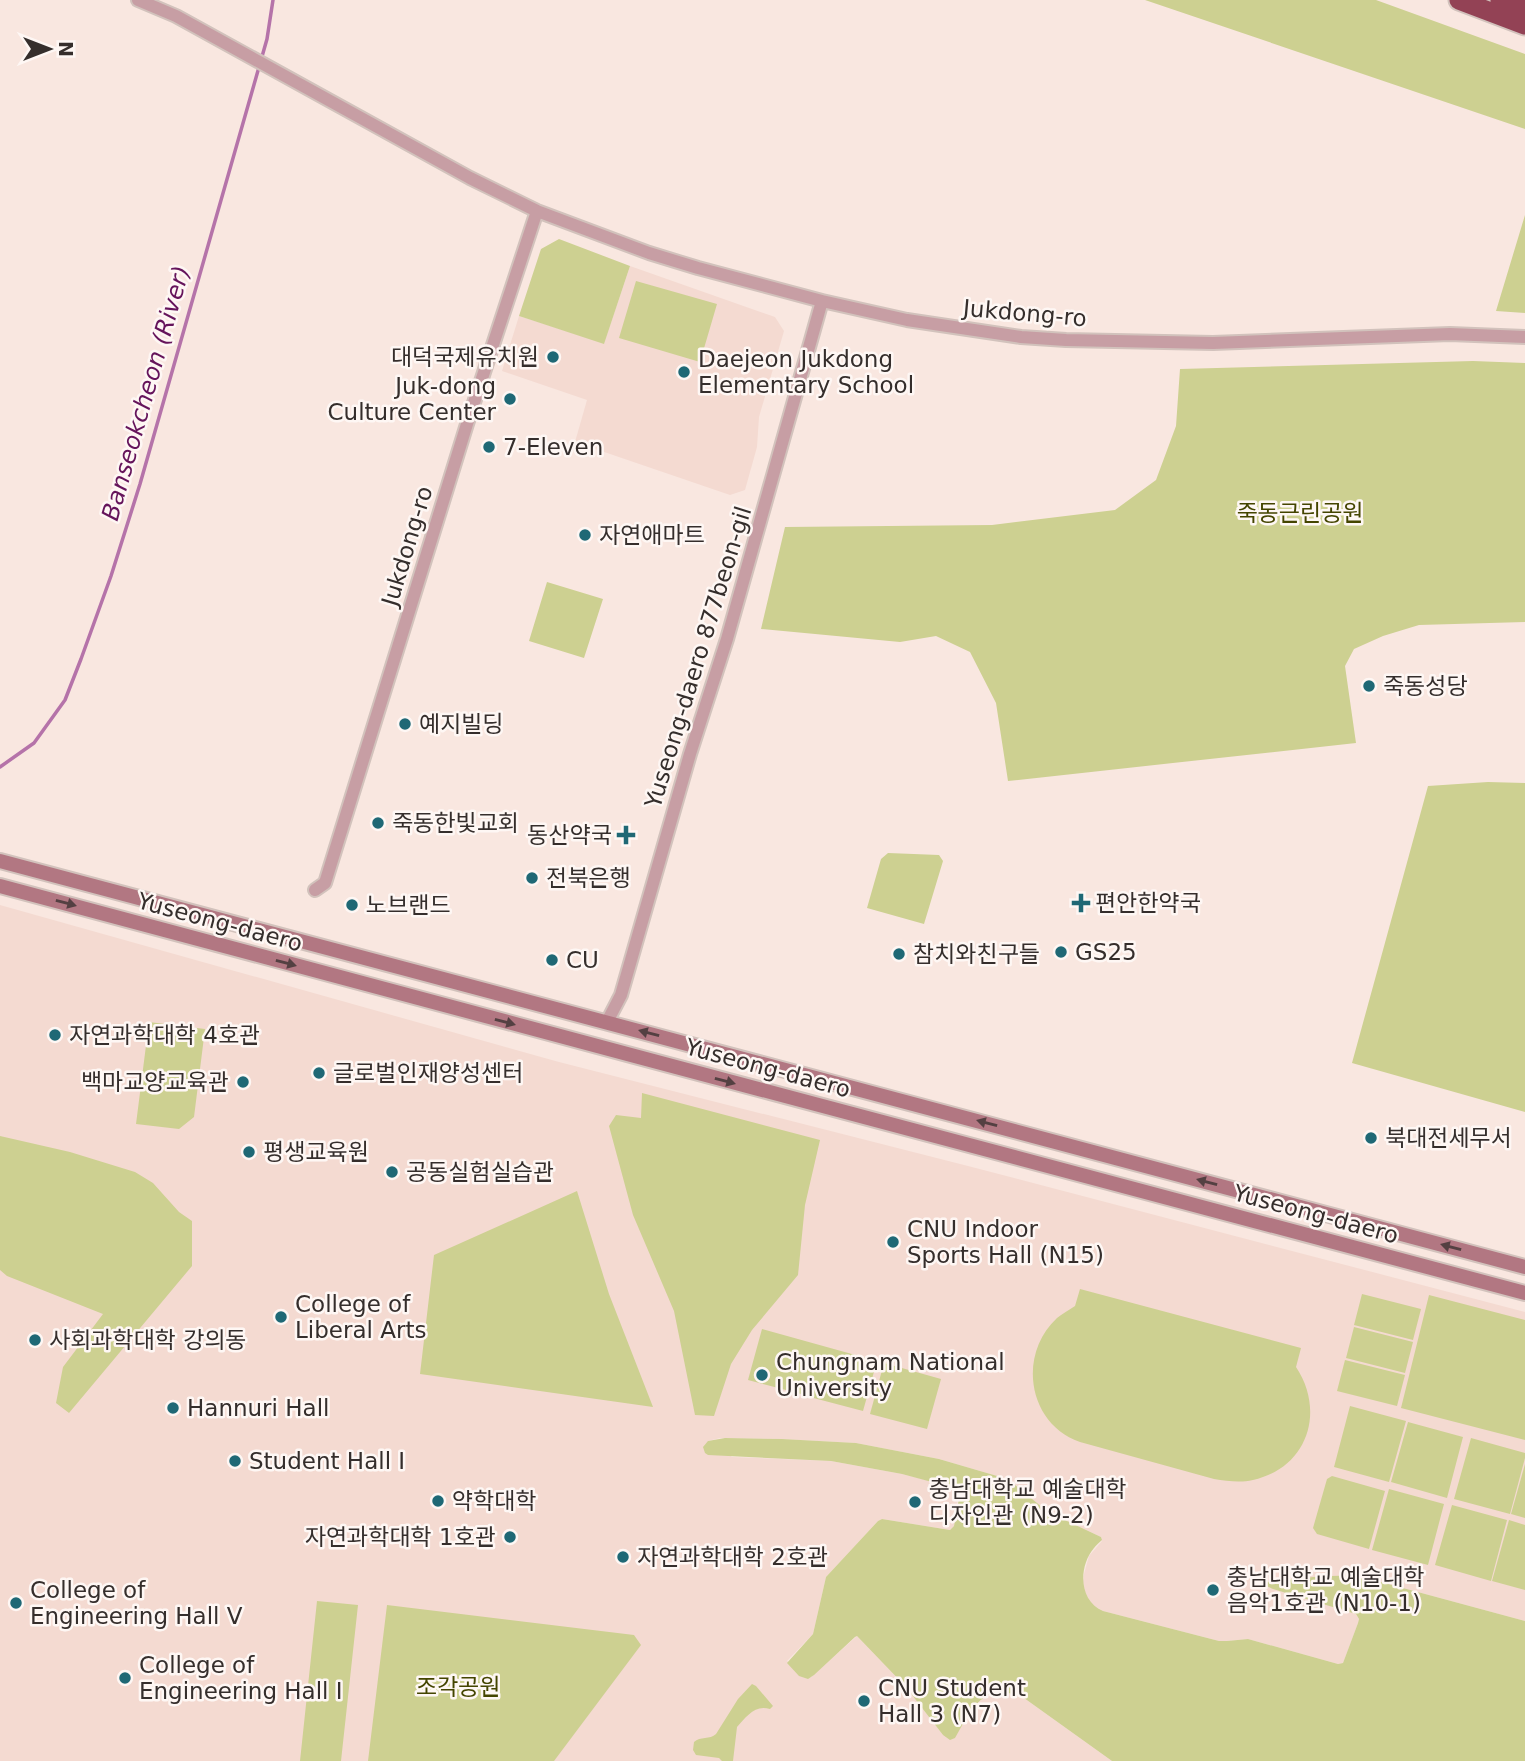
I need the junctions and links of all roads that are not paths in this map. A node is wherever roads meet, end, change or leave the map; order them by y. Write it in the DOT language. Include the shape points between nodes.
graph roads {
  1 [pos="138,0"];
  2 [pos="1459,0"];
  3 [pos="1500,0"];
  4 [pos="1525,9"];
  5 [pos="1525,25"];
  6 [pos="537,211"];
  7 [pos="822,301"];
  8 [pos="1525,337"];
  9 [pos="0,861"];
  10 [pos="0,886"];
  11 [pos="315,890"];
  12 [pos="607,1021"];
  13 [pos="1525,1267"];
  14 [pos="1525,1293"];
  1 -- 6 [label="street, Jukdong-ro" via="176,16"];
  2 -- 5 [label="highway"];
  3 -- 4 [label="highway"];
  6 -- 7 [label="street, Jukdong-ro" via="649,253"];
  6 -- 11 [label="street, Jukdong-ro" via="325,883"];
  7 -- 8 [label="street, Jukdong-ro" via="907,320 1066,340 1213,344 1450,334"];
  7 -- 12 [label="street, Yuseong-daero 877beon-gil" via="621,996"];
  9 -- 12 [label="main road, Yuseong-daero"];
  10 -- 14 [label="main road, Yuseong-daero, one-way"];
  13 -- 12 [label="main road, Yuseong-daero, one-way"];
}
